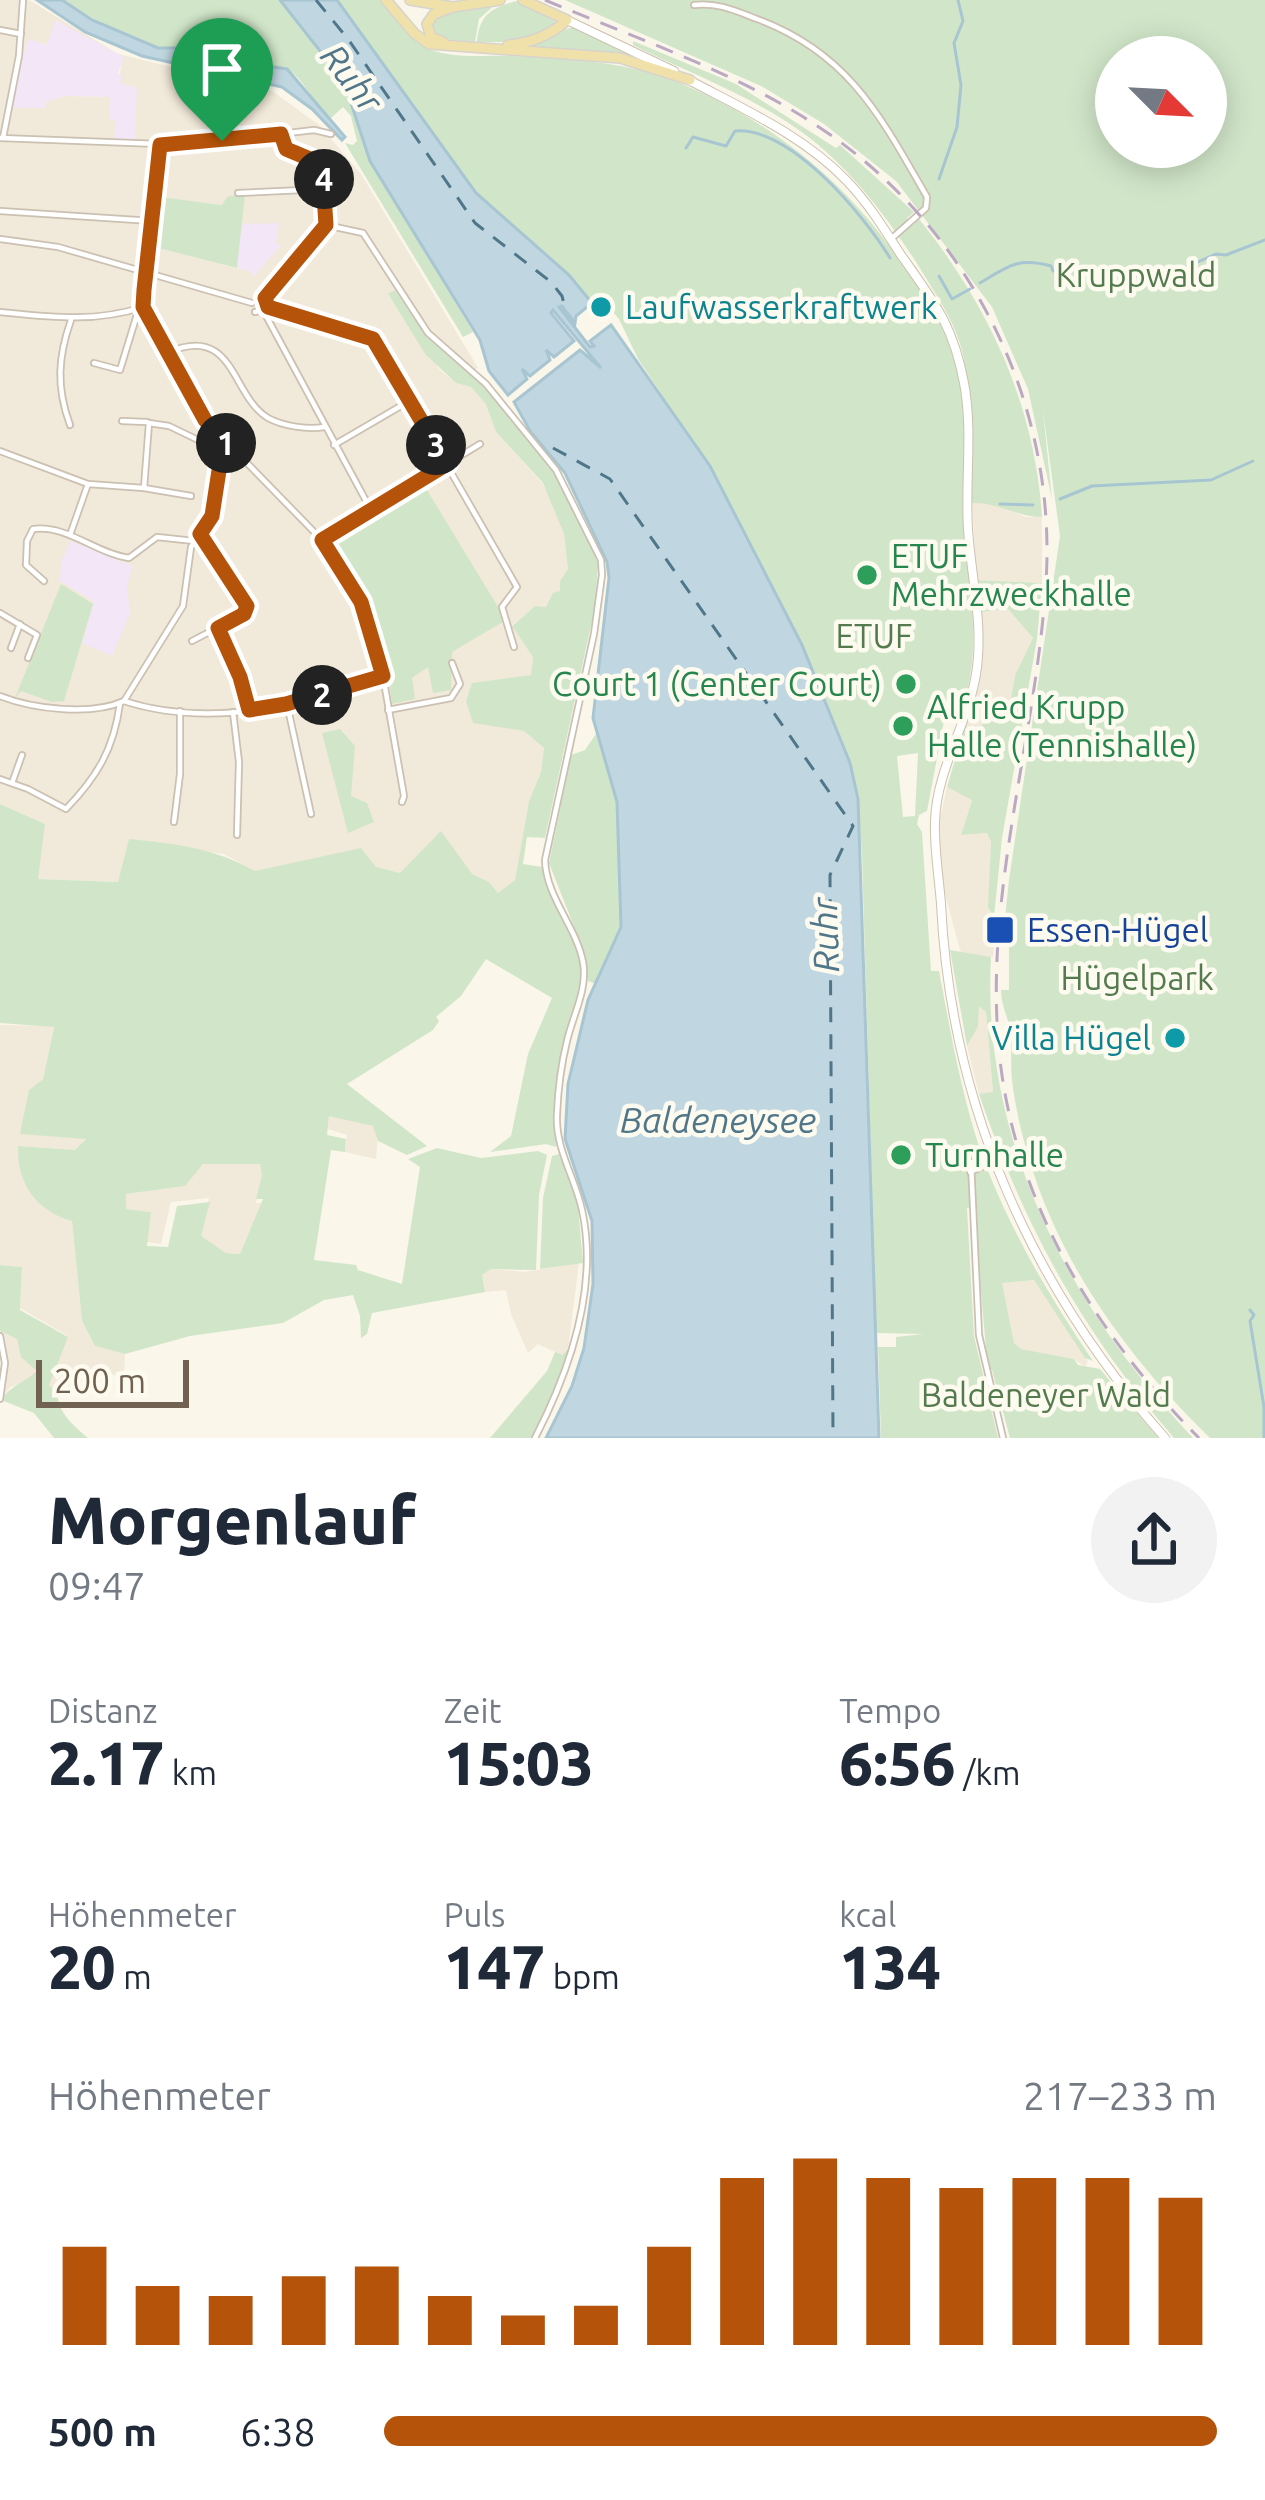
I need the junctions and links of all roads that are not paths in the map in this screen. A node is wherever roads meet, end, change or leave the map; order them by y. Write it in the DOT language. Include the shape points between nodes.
graph roads {
  1 [pos="23,0"];
  2 [pos="386,0"];
  3 [pos="410,0"];
  4 [pos="500,0"];
  5 [pos="523,0"];
  6 [pos="694,5"];
  7 [pos="453,7"];
  8 [pos="568,20"];
  9 [pos="0,30"];
  10 [pos="21,34"];
  11 [pos="690,80"];
  12 [pos="281,134"];
  13 [pos="331,134"];
  14 [pos="2,138"];
  15 [pos="160,145"];
  16 [pos="325,189"];
  17 [pos="238,193"];
  18 [pos="0,211"];
  19 [pos="152,221"];
  20 [pos="326,225"];
  21 [pos="2,237"];
  22 [pos="891,238"];
  23 [pos="146,271"];
  24 [pos="265,298"];
  25 [pos="252,303"];
  26 [pos="141,308"];
  27 [pos="266,309"];
  28 [pos="0,312"];
  29 [pos="71,320"];
  30 [pos="169,352"];
  31 [pos="94,363"];
  32 [pos="411,400"];
  33 [pos="122,421"];
  34 [pos="149,422"];
  35 [pos="70,425"];
  36 [pos="244,427"];
  37 [pos="324,428"];
  38 [pos="225,442"];
  39 [pos="480,444"];
  40 [pos="334,445"];
  41 [pos="0,451"];
  42 [pos="222,451"];
  43 [pos="447,464"];
  44 [pos="88,484"];
  45 [pos="144,488"];
  46 [pos="191,496"];
  47 [pos="371,510"];
  48 [pos="200,534"];
  49 [pos="70,535"];
  50 [pos="322,540"];
  51 [pos="194,541"];
  52 [pos="44,580"];
  53 [pos="1,616"];
  54 [pos="20,625"];
  55 [pos="218,628"];
  56 [pos="191,641"];
  57 [pos="514,647"];
  58 [pos="10,648"];
  59 [pos="28,658"];
  60 [pos="452,663"];
  61 [pos="383,676"];
  62 [pos="0,696"];
  63 [pos="122,702"];
  64 [pos="286,704"];
  65 [pos="249,710"];
  66 [pos="388,710"];
  67 [pos="180,711"];
  68 [pos="233,712"];
  69 [pos="22,755"];
  70 [pos="0,779"];
  71 [pos="12,783"];
  72 [pos="402,802"];
  73 [pos="310,814"];
  74 [pos="174,822"];
  75 [pos="237,835"];
  76 [pos="992,1157"];
  77 [pos="0,1336"];
  78 [pos="0,1399"];
  79 [pos="535,1438"];
  80 [pos="1004,1438"];
  81 [pos="1165,1438"];
  1 -- 10 [label="street"];
  2 -- 11 [label="main road" via="429,44 605,56"];
  3 -- 7 [label="main road"];
  4 -- 7 [label="main road"];
  5 -- 8 [label="main road"];
  6 -- 22 [label="street" via="719,5 781,28 856,83 927,197 926,208"];
  7 -- 8 [label="main road" via="430,18 433,39 524,43"];
  8 -- 11 [label="main road"];
  9 -- 10 [label="street"];
  10 -- 14 [label="street"];
  11 -- 22 [label="main road" via="823,159"];
  12 -- 13 [label="street"];
  12 -- 15 [label="street"];
  12 -- 16 [label="street" via="286,149 322,164"];
  14 -- 15 [label="street"];
  15 -- 19 [label="street"];
  16 -- 17 [label="street"];
  16 -- 20 [label="street"];
  18 -- 19 [label="street"];
  19 -- 23 [label="street"];
  20 -- 24 [label="street"];
  20 -- 79 [label="street" via="363,233 428,333 486,384 556,470 601,560 598,614 545,871 584,964 556,1119 586,1253 568,1371"];
  21 -- 23 [label="street"];
  22 -- 76 [label="main road" via="940,308 967,402 977,656 934,830 958,1042"];
  23 -- 25 [label="street"];
  23 -- 26 [label="street"];
  24 -- 25 [label="street"];
  24 -- 27 [label="street"];
  25 -- 27 [label="street" via="255,311"];
  26 -- 29 [label="street"];
  26 -- 30 [label="street"];
  26 -- 31 [label="street" via="120,370"];
  27 -- 32 [label="street" via="373,339"];
  27 -- 37 [label="street"];
  28 -- 29 [label="street"];
  29 -- 35 [label="street" via="58,363"];
  30 -- 37 [label="street" via="194,346 220,354 264,415"];
  30 -- 38 [label="street"];
  32 -- 40 [label="street"];
  32 -- 43 [label="street"];
  33 -- 34 [label="street"];
  34 -- 42 [label="street"];
  34 -- 45 [label="street"];
  36 -- 38 [label="street"];
  37 -- 40 [label="street"];
  38 -- 42 [label="street"];
  38 -- 50 [label="street"];
  39 -- 43 [label="street"];
  40 -- 47 [label="street"];
  41 -- 44 [label="street"];
  42 -- 48 [label="street" via="212,516"];
  43 -- 47 [label="street"];
  43 -- 57 [label="street" via="517,587 502,607"];
  44 -- 45 [label="street"];
  44 -- 49 [label="street"];
  45 -- 46 [label="street"];
  47 -- 50 [label="street"];
  48 -- 51 [label="street"];
  48 -- 55 [label="street" via="247,609"];
  49 -- 51 [label="street" via="129,558 157,537"];
  49 -- 52 [label="street" via="40,528 28,535 26,565"];
  50 -- 61 [label="street" via="361,602"];
  51 -- 63 [label="street" via="184,606"];
  53 -- 54 [label="street"];
  54 -- 58 [label="street"];
  54 -- 59 [label="street" via="37,634"];
  55 -- 56 [label="street"];
  55 -- 65 [label="street"];
  60 -- 66 [label="street" via="460,684 451,698"];
  61 -- 64 [label="street"];
  61 -- 66 [label="street"];
  62 -- 63 [label="street" via="35,705"];
  63 -- 67 [label="street"];
  63 -- 71 [label="street" via="100,771 66,809"];
  64 -- 65 [label="street"];
  64 -- 73 [label="street"];
  65 -- 68 [label="street"];
  66 -- 72 [label="street"];
  67 -- 68 [label="street"];
  67 -- 74 [label="street"];
  68 -- 75 [label="street"];
  69 -- 71 [label="street"];
  70 -- 71 [label="street"];
  76 -- 80 [label="street" via="971,1163 970,1172 979,1335"];
  76 -- 81 [label="main road" via="1055,1288"];
  77 -- 78 [label="street"];
}
